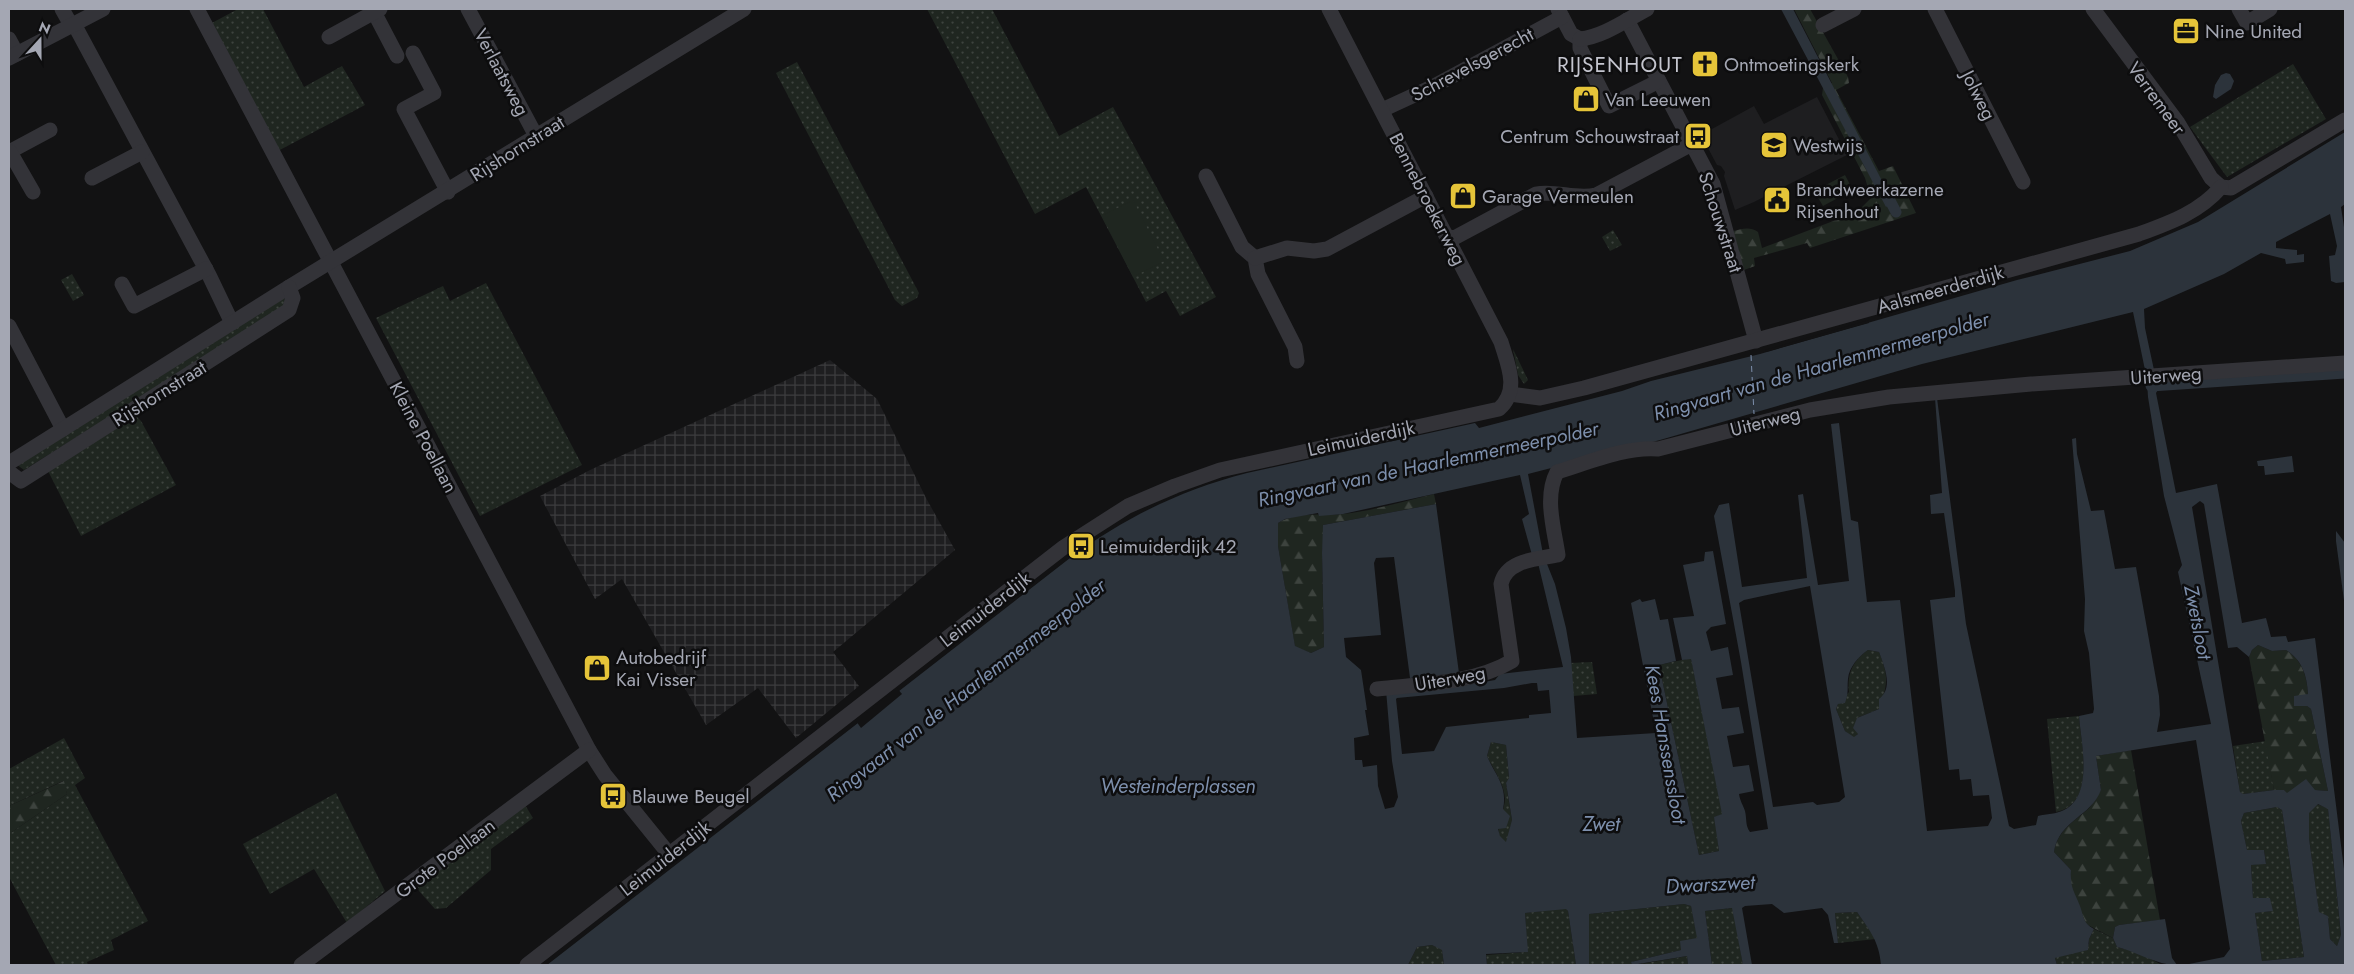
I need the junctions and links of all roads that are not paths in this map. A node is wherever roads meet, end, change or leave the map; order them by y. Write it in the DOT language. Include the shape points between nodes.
graph roads {
  1 [pos="62,9"];
  2 [pos="103,9"];
  3 [pos="196,9"];
  4 [pos="468,9"];
  5 [pos="744,9"];
  6 [pos="1329,9"];
  7 [pos="1647,9"];
  8 [pos="1854,9"];
  9 [pos="1935,9"];
  10 [pos="2092,9"];
  11 [pos="2240,9"];
  12 [pos="2270,9"];
  13 [pos="377,10"];
  14 [pos="1560,13"];
  15 [pos="725,14"];
  16 [pos="1627,20"];
  17 [pos="73,24"];
  18 [pos="1823,24"];
  19 [pos="329,37"];
  20 [pos="9,39"];
  21 [pos="1580,39"];
  22 [pos="413,53"];
  23 [pos="13,56"];
  24 [pos="397,56"];
  25 [pos="1659,81"];
  26 [pos="1382,110"];
  27 [pos="2345,120"];
  28 [pos="50,130"];
  29 [pos="536,136"];
  30 [pos="1692,144"];
  31 [pos="9,152"];
  32 [pos="142,152"];
  33 [pos="1206,176"];
  34 [pos="92,178"];
  35 [pos="2023,182"];
  36 [pos="2221,187"];
  37 [pos="33,192"];
  38 [pos="448,192"];
  39 [pos="1426,196"];
  40 [pos="1448,237"];
  41 [pos="1255,258"];
  42 [pos="331,261"];
  43 [pos="206,269"];
  44 [pos="122,284"];
  45 [pos="289,287"];
  46 [pos="232,323"];
  47 [pos="9,326"];
  48 [pos="1756,341"];
  49 [pos="1298,361"];
  50 [pos="2345,364"];
  51 [pos="1510,394"];
  52 [pos="63,429"];
  53 [pos="9,463"];
  54 [pos="9,472"];
  55 [pos="1377,689"];
  56 [pos="589,750"];
  57 [pos="669,854"];
  58 [pos="302,965"];
  59 [pos="527,965"];
  1 -- 17 [label="street"];
  2 -- 17 [label="street"];
  3 -- 42 [label="street, Kleine Poellaan"];
  4 -- 29 [label="street, Verlaatsweg"];
  5 -- 15 [label="street, Rijshornstraat"];
  6 -- 26 [label="street, Bennebroekerweg"];
  7 -- 16 [label="street"];
  8 -- 18 [label="street"];
  9 -- 35 [label="street, Jolweg"];
  10 -- 36 [label="street, Verremeer" via="2178,124 2211,178"];
  11 -- 12 [label="street" via="2247,23"];
  13 -- 19 [label="street"];
  13 -- 24 [label="street"];
  14 -- 21 [label="street" via="1571,34"];
  14 -- 26 [label="street, Schrevelsgerecht" via="1434,86"];
  15 -- 29 [label="street, Rijshornstraat"];
  16 -- 21 [label="street"];
  16 -- 25 [label="street, Schouwstraat"];
  17 -- 23 [label="street"];
  17 -- 32 [label="street"];
  20 -- 23 [label="street"];
  21 -- 25 [label="street" via="1580,48 1609,106"];
  22 -- 38 [label="street" via="434,93 404,109"];
  25 -- 30 [label="street, Schouwstraat"];
  26 -- 39 [label="street, Bennebroekerweg"];
  27 -- 36 [label="street, Aalsmeerderdijk" via="2231,188"];
  28 -- 31 [label="street"];
  29 -- 38 [label="street, Rijshornstraat"];
  30 -- 40 [label="street" via="1596,195 1586,198 1547,192 1536,194 1454,238"];
  30 -- 48 [label="street, Schouwstraat" via="1718,198"];
  31 -- 37 [label="street"];
  32 -- 34 [label="street"];
  32 -- 43 [label="street"];
  33 -- 41 [label="street" via="1242,247"];
  36 -- 48 [label="street, Aalsmeerderdijk" via="2196,209 2139,234"];
  38 -- 42 [label="street, Rijshornstraat"];
  39 -- 40 [label="street, Bennebroekerweg"];
  39 -- 41 [label="street" via="1326,249 1314,252 1287,248"];
  40 -- 51 [label="street, Bennebroekerweg" via="1501,342 1510,370"];
  41 -- 49 [label="street" via="1258,274 1295,346"];
  42 -- 45 [label="street, Rijshornstraat"];
  42 -- 56 [label="street, Kleine Poellaan"];
  43 -- 44 [label="street" via="134,306"];
  43 -- 46 [label="street"];
  45 -- 46 [label="street, Rijshornstraat"];
  45 -- 54 [label="street, Rijshornstraat" via="293,298 289,310 22,481"];
  46 -- 52 [label="street, Rijshornstraat"];
  47 -- 52 [label="street"];
  48 -- 51 [label="street, Aalsmeerderdijk" via="1552,396 1540,398"];
  50 -- 55 [label="street, Uiterweg" via="1889,397 1810,410 1658,449 1608,456 1557,472 1551,484 1550,498 1558,555 1513,566 1503,576 1501,584 1512,661 1498,669 1465,678"];
  51 -- 57 [label="street, Leimuiderdijk" via="1499,409 1220,470 1128,506 1064,547"];
  52 -- 53 [label="street, Rijshornstraat"];
  56 -- 57 [label="street, Kleine Poellaan" via="605,775"];
  56 -- 58 [label="street, Grote Poellaan"];
  57 -- 59 [label="street, Leimuiderdijk"];
}
